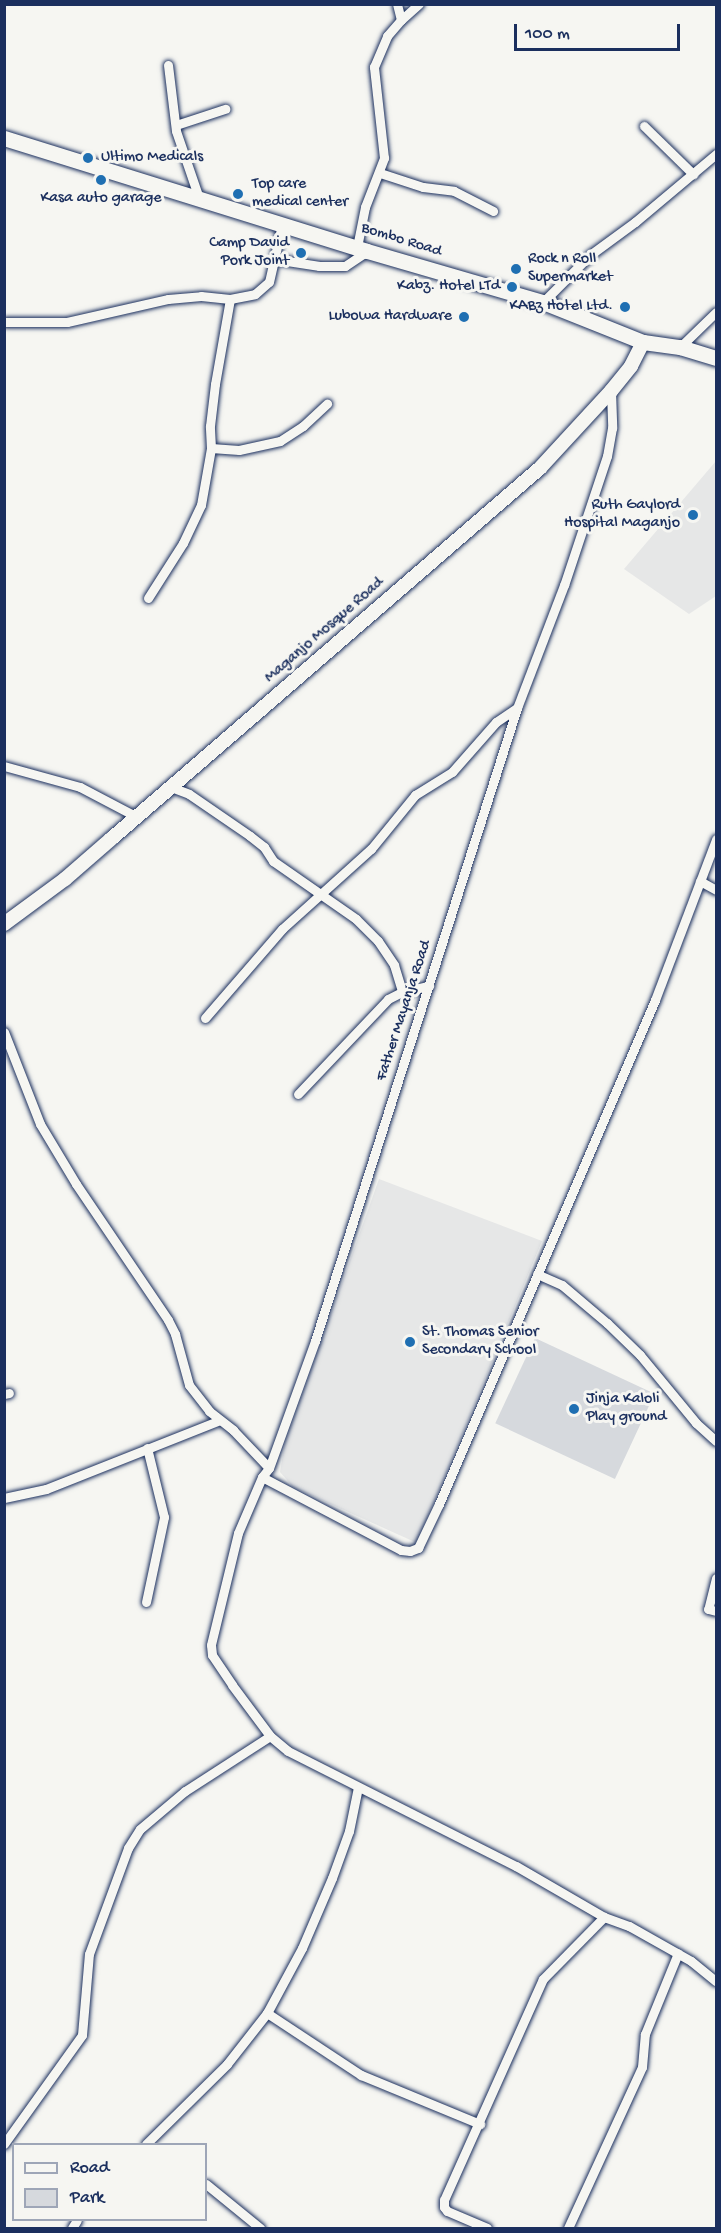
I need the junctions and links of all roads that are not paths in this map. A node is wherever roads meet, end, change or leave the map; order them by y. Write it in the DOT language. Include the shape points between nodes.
graph roads {
  1 [pos="397,4"];
  2 [pos="419,4"];
  3 [pos="401,20"];
  4 [pos="168,65"];
  5 [pos="225,109"];
  6 [pos="176,125"];
  7 [pos="644,126"];
  8 [pos="4,138"];
  9 [pos="717,153"];
  10 [pos="380,173"];
  11 [pos="693,174"];
  12 [pos="199,198"];
  13 [pos="493,211"];
  14 [pos="282,225"];
  15 [pos="362,249"];
  16 [pos="274,259"];
  17 [pos="230,299"];
  18 [pos="543,302"];
  19 [pos="717,312"];
  20 [pos="5,322"];
  21 [pos="643,342"];
  22 [pos="680,347"];
  23 [pos="717,358"];
  24 [pos="612,391"];
  25 [pos="327,404"];
  26 [pos="211,448"];
  27 [pos="148,598"];
  28 [pos="518,708"];
  29 [pos="4,766"];
  30 [pos="171,787"];
  31 [pos="137,818"];
  32 [pos="717,839"];
  33 [pos="700,881"];
  34 [pos="717,890"];
  35 [pos="321,896"];
  36 [pos="4,924"];
  37 [pos="429,986"];
  38 [pos="402,992"];
  39 [pos="205,1018"];
  40 [pos="4,1032"];
  41 [pos="298,1094"];
  42 [pos="537,1274"];
  43 [pos="220,1420"];
  44 [pos="717,1441"];
  45 [pos="147,1448"];
  46 [pos="269,1468"];
  47 [pos="262,1478"];
  48 [pos="4,1498"];
  49 [pos="717,1578"];
  50 [pos="146,1602"];
  51 [pos="712,1610"];
  52 [pos="270,1736"];
  53 [pos="358,1787"];
  54 [pos="604,1917"];
  55 [pos="678,1953"];
  56 [pos="715,1975"];
  57 [pos="267,2013"];
  58 [pos="480,2124"];
  59 [pos="150,2143"];
  60 [pos="4,2144"];
  61 [pos="207,2185"];
  62 [pos="260,2229"];
  63 [pos="487,2229"];
  64 [pos="568,2229"];
  1 -- 3 [label="street"];
  2 -- 3 [label="street"];
  3 -- 10 [label="street" via="387,36 374,67 375,97 385,146"];
  4 -- 6 [label="street"];
  5 -- 6 [label="street"];
  6 -- 12 [label="street"];
  7 -- 11 [label="street"];
  8 -- 12 [label="main road, Bombo Road"];
  9 -- 11 [label="street"];
  10 -- 13 [label="street" via="423,187 454,190"];
  10 -- 15 [label="street" via="365,207"];
  11 -- 18 [label="street" via="590,255"];
  12 -- 14 [label="main road, Bombo Road"];
  14 -- 15 [label="main road, Bombo Road"];
  14 -- 16 [label="street"];
  15 -- 16 [label="street" via="345,266"];
  15 -- 18 [label="main road, Bombo Road"];
  16 -- 17 [label="street" via="264,288"];
  17 -- 20 [label="street" via="183,297 67,322"];
  17 -- 26 [label="street" via="215,384"];
  18 -- 21 [label="main road, Bombo Road"];
  19 -- 22 [label="street"];
  21 -- 22 [label="main road, Bombo Road"];
  21 -- 24 [label="street, Maganjo Mosque Road"];
  22 -- 23 [label="main road, Bombo Road"];
  24 -- 28 [label="street, Father Mayanja Road" via="607,456"];
  24 -- 30 [label="street, Maganjo Mosque Road" via="540,468"];
  25 -- 26 [label="street" via="280,441 239,450"];
  26 -- 27 [label="street" via="198,512"];
  28 -- 35 [label="street" via="496,722 452,772 415,795 371,849"];
  28 -- 37 [label="street, Father Mayanja Road"];
  29 -- 31 [label="street" via="80,787"];
  30 -- 31 [label="street, Maganjo Mosque Road"];
  30 -- 35 [label="street" via="189,794 250,836 273,861"];
  31 -- 36 [label="street, Maganjo Mosque Road"];
  32 -- 33 [label="street"];
  33 -- 34 [label="street"];
  33 -- 42 [label="street" via="655,1000"];
  35 -- 38 [label="street" via="356,919 378,941 394,965"];
  35 -- 39 [label="street" via="282,929"];
  37 -- 38 [label="street"];
  37 -- 46 [label="street, Father Mayanja Road" via="319,1330"];
  38 -- 41 [label="street" via="388,999"];
  40 -- 43 [label="street" via="40,1124 168,1320 189,1385"];
  42 -- 44 [label="street" via="562,1285 608,1323 696,1423"];
  42 -- 47 [label="street" via="418,1548 400,1550"];
  43 -- 45 [label="street"];
  43 -- 46 [label="street"];
  45 -- 48 [label="street" via="39,1491"];
  45 -- 50 [label="street" via="164,1517"];
  46 -- 47 [label="street, Father Mayanja Road"];
  47 -- 52 [label="street, Father Mayanja Road" via="238,1533 211,1644 219,1667"];
  49 -- 51 [label="street"];
  52 -- 53 [label="street, Father Mayanja Road" via="288,1751"];
  52 -- 60 [label="street" via="185,1791 140,1829 128,1848 89,1954 82,2035"];
  53 -- 54 [label="street, Father Mayanja Road" via="516,1866"];
  53 -- 57 [label="street" via="350,1831 332,1878 302,1948"];
  54 -- 55 [label="street, Father Mayanja Road"];
  54 -- 58 [label="street" via="543,1979"];
  55 -- 56 [label="street, Father Mayanja Road"];
  55 -- 64 [label="street" via="645,2034 642,2067"];
  57 -- 58 [label="street" via="361,2075"];
  57 -- 59 [label="street" via="227,2064"];
  58 -- 63 [label="street" via="443,2203 447,2211"];
  61 -- 62 [label="street"];
}
